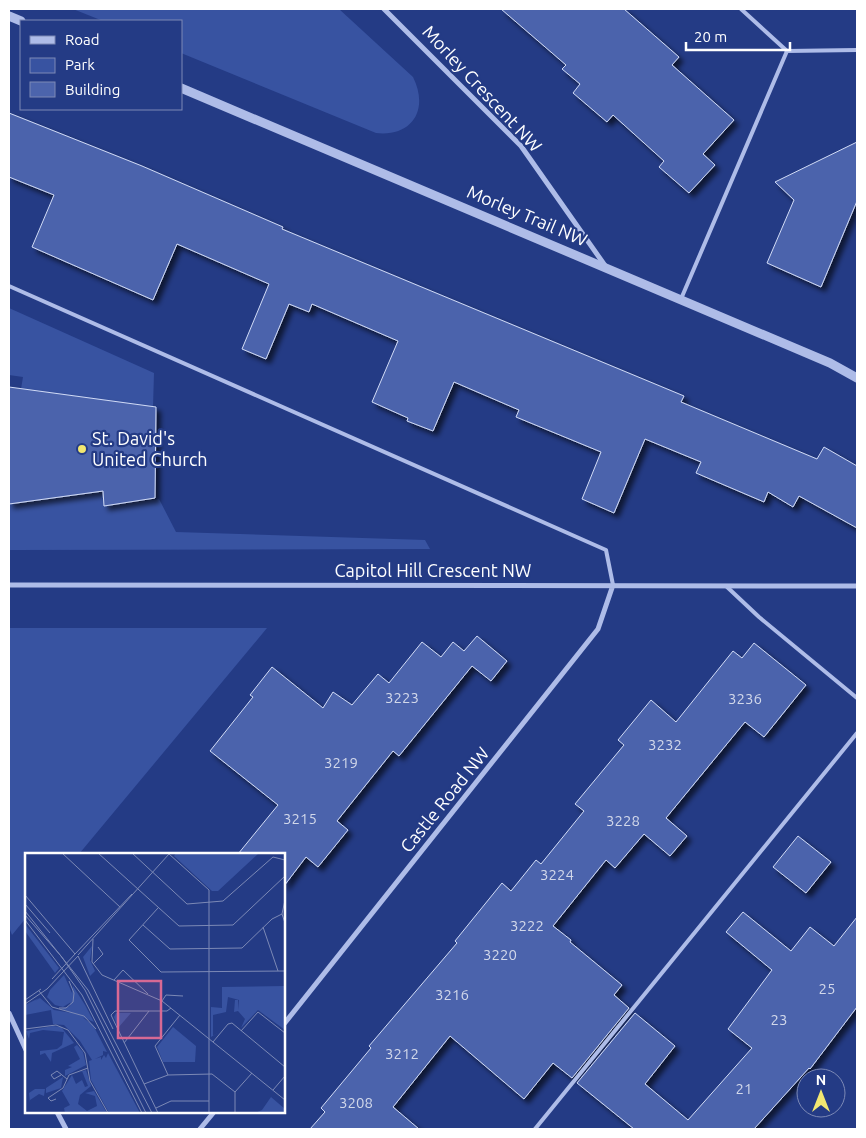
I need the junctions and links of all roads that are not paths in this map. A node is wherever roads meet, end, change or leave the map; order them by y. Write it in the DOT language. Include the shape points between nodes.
graph roads {
  1 [pos="384,9"];
  2 [pos="740,9"];
  3 [pos="857,50"];
  4 [pos="787,51"];
  5 [pos="182,88"];
  6 [pos="606,267"];
  7 [pos="9,286"];
  8 [pos="681,299"];
  9 [pos="857,378"];
  10 [pos="9,585"];
  11 [pos="614,585"];
  12 [pos="726,586"];
  13 [pos="857,586"];
  14 [pos="857,698"];
  15 [pos="857,733"];
  16 [pos="9,1013"];
  17 [pos="285,1023"];
  18 [pos="25,1048"];
  19 [pos="58,1113"];
  20 [pos="213,1113"];
  21 [pos="66,1129"];
  22 [pos="200,1129"];
  23 [pos="535,1129"];
  1 -- 6 [label="street, Morley Crescent NW" via="521,146"];
  2 -- 4 [label="lane"];
  3 -- 4 [label="lane"];
  4 -- 8 [label="lane"];
  5 -- 6 [label="street, Morley Trail NW"];
  6 -- 8 [label="street, Morley Trail NW"];
  7 -- 11 [label="lane" via="606,550"];
  8 -- 9 [label="street, Morley Trail NW" via="830,363"];
  10 -- 11 [label="street, Capitol Hill Crescent NW"];
  11 -- 12 [label="street, Capitol Hill Crescent NW"];
  11 -- 17 [label="street, Castle Road NW" via="598,629"];
  12 -- 13 [label="street, Capitol Hill Crescent NW"];
  12 -- 14 [label="lane"];
  15 -- 23 [label="lane"];
  16 -- 18 [label="street"];
  19 -- 21 [label="street"];
  20 -- 22 [label="street"];
}
